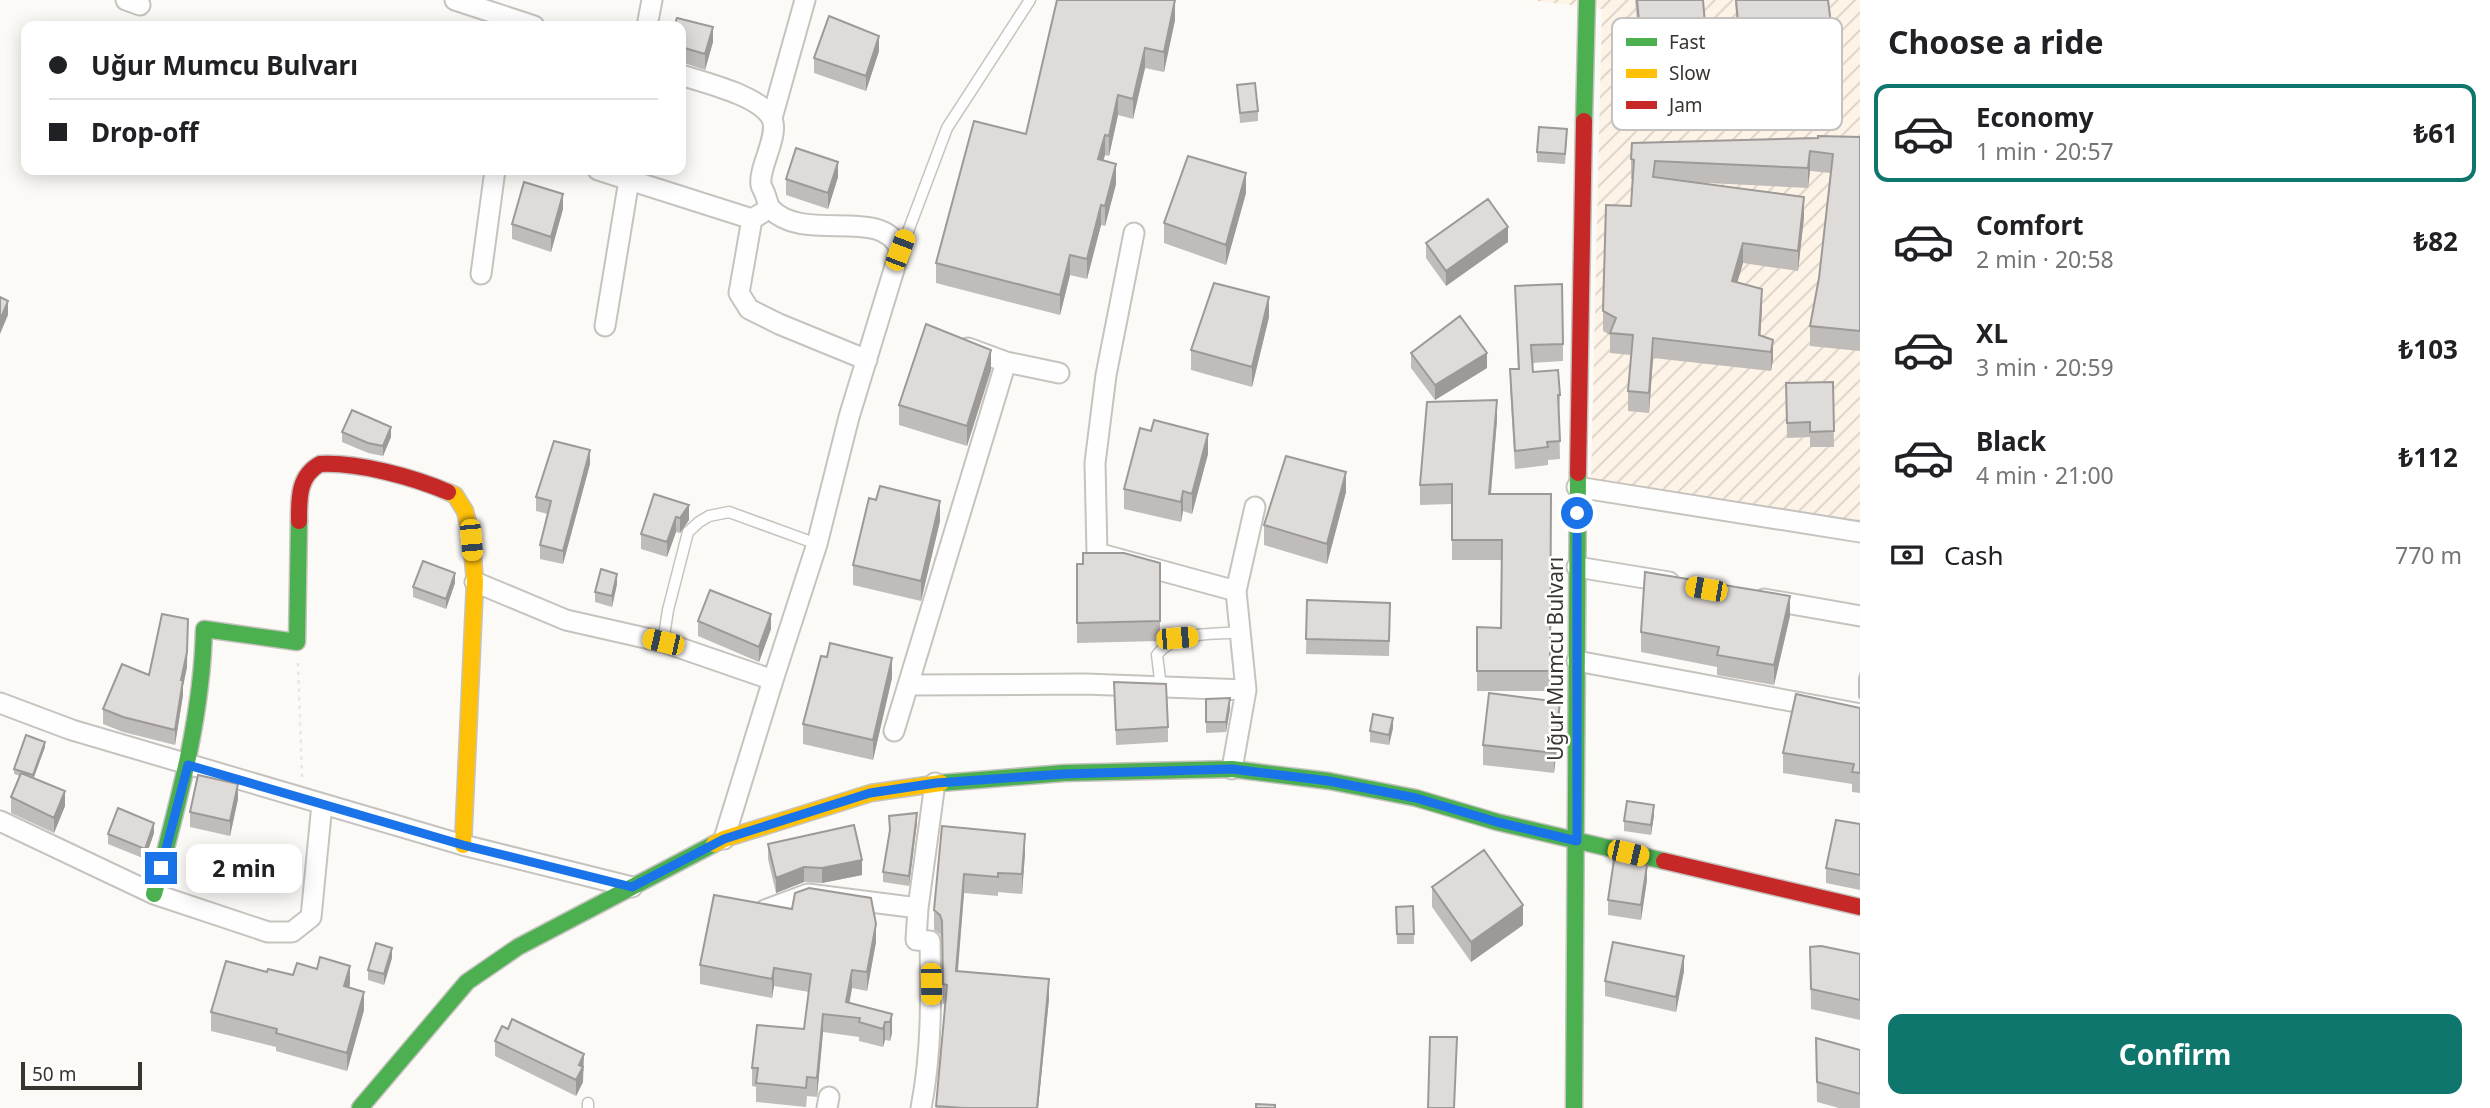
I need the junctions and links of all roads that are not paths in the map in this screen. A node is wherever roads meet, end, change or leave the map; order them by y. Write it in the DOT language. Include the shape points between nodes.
graph roads {
  1 [pos="455,0"];
  2 [pos="652,0"];
  3 [pos="805,0"];
  4 [pos="1030,0"];
  5 [pos="1587,0"];
  6 [pos="513,21"];
  7 [pos="648,21"];
  8 [pos="686,77"];
  9 [pos="772,118"];
  10 [pos="494,175"];
  11 [pos="614,175"];
  12 [pos="629,180"];
  13 [pos="770,208"];
  14 [pos="752,219"];
  15 [pos="1134,233"];
  16 [pos="900,250"];
  17 [pos="481,274"];
  18 [pos="605,326"];
  19 [pos="951,342"];
  20 [pos="867,360"];
  21 [pos="1006,362"];
  22 [pos="1059,373"];
  23 [pos="1577,487"];
  24 [pos="1255,507"];
  25 [pos="1860,532"];
  26 [pos="817,544"];
  27 [pos="1577,566"];
  28 [pos="475,582"];
  29 [pos="1685,585"];
  30 [pos="1236,591"];
  31 [pos="1739,595"];
  32 [pos="1860,616"];
  33 [pos="1240,632"];
  34 [pos="663,642"];
  35 [pos="1577,661"];
  36 [pos="773,680"];
  37 [pos="908,685"];
  38 [pos="1161,687"];
  39 [pos="1246,690"];
  40 [pos="0,703"];
  41 [pos="1860,714"];
  42 [pos="894,731"];
  43 [pos="188,765"];
  44 [pos="1232,769"];
  45 [pos="936,783"];
  46 [pos="322,804"];
  47 [pos="0,821"];
  48 [pos="724,839"];
  49 [pos="1577,841"];
  50 [pos="463,845"];
  51 [pos="632,887"];
  52 [pos="154,894"];
  53 [pos="1860,907"];
  54 [pos="918,908"];
  55 [pos="765,910"];
  56 [pos="360,1108"];
  57 [pos="921,1108"];
  58 [pos="1574,1108"];
  1 -- 6 [label="street"];
  2 -- 7 [label="street"];
  3 -- 9 [label="street"];
  4 -- 16 [label="lane" via="947,128"];
  5 -- 23 [label="street, Uğur Mumcu Bulvarı"];
  8 -- 9 [label="street" via="736,94"];
  9 -- 13 [label="street" via="774,129 761,184"];
  10 -- 17 [label="street"];
  11 -- 12 [label="street"];
  12 -- 14 [label="street"];
  12 -- 18 [label="street"];
  13 -- 14 [label="street"];
  13 -- 16 [label="street" via="797,225 878,228 892,237"];
  14 -- 20 [label="street" via="739,293 749,309"];
  15 -- 30 [label="street" via="1095,463 1097,553"];
  16 -- 20 [label="street"];
  19 -- 21 [label="street"];
  20 -- 26 [label="street"];
  21 -- 22 [label="street"];
  21 -- 37 [label="street"];
  23 -- 25 [label="street"];
  23 -- 27 [label="street, Uğur Mumcu Bulvarı"];
  24 -- 30 [label="street"];
  26 -- 34 [label="lane" via="729,512 699,522 688,532"];
  26 -- 36 [label="street"];
  27 -- 29 [label="street"];
  27 -- 35 [label="street, Uğur Mumcu Bulvarı"];
  28 -- 34 [label="street" via="566,620"];
  28 -- 43 [label="street" via="463,506 454,494 374,471 319,464 307,473 299,494 297,642 204,629"];
  28 -- 50 [label="street"];
  30 -- 33 [label="street"];
  31 -- 32 [label="street"];
  33 -- 38 [label="lane" via="1177,638 1164,646 1157,655"];
  33 -- 39 [label="street"];
  34 -- 36 [label="street"];
  35 -- 41 [label="street"];
  35 -- 49 [label="street, Uğur Mumcu Bulvarı"];
  36 -- 48 [label="street"];
  37 -- 38 [label="street"];
  37 -- 42 [label="street"];
  38 -- 39 [label="street"];
  39 -- 44 [label="street"];
  40 -- 43 [label="street"];
  43 -- 46 [label="street"];
  43 -- 52 [label="street"];
  44 -- 45 [label="street"];
  44 -- 49 [label="street" via="1416,798"];
  45 -- 48 [label="street" via="870,793"];
  45 -- 54 [label="street"];
  46 -- 50 [label="street"];
  46 -- 52 [label="street" via="311,917 292,932 268,932"];
  47 -- 52 [label="street"];
  48 -- 51 [label="street"];
  49 -- 53 [label="street"];
  49 -- 58 [label="street, Uğur Mumcu Bulvarı"];
  50 -- 51 [label="street"];
  51 -- 56 [label="street" via="519,947 467,982"];
  54 -- 55 [label="street" via="808,894"];
  54 -- 57 [label="street" via="916,940 930,941 931,1006"];
}
